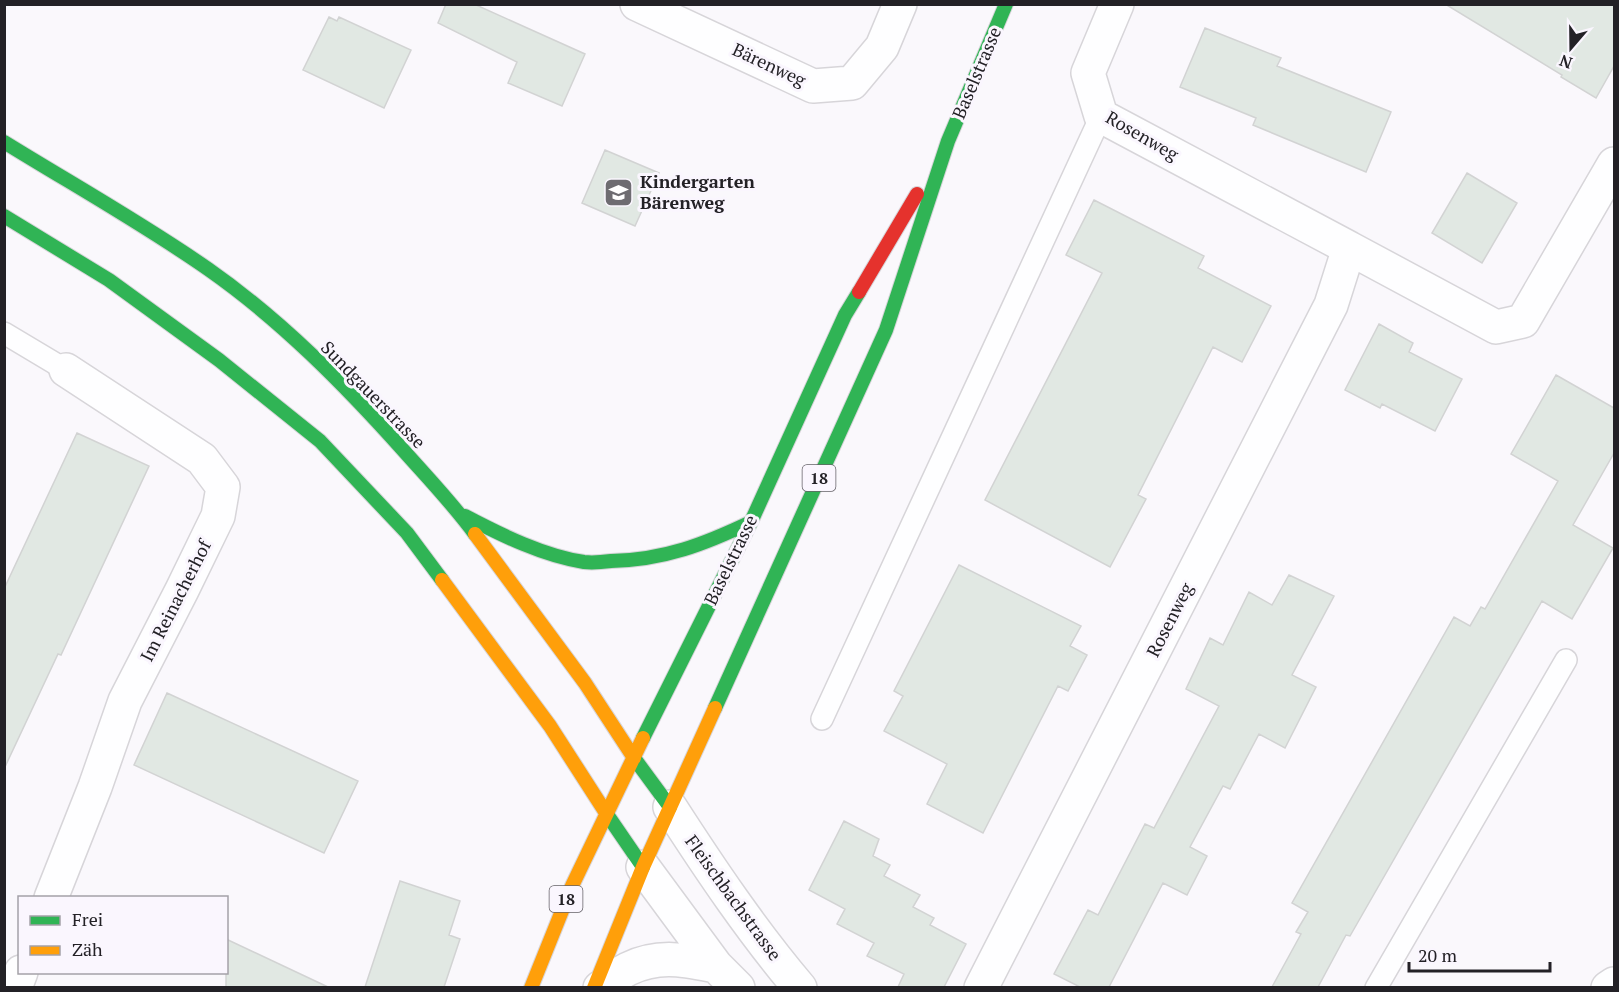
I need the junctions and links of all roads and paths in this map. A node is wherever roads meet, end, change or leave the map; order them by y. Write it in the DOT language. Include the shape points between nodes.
graph roads {
  1 [pos="638,4"];
  2 [pos="900,4"];
  3 [pos="1006,4"];
  4 [pos="1117,4"];
  5 [pos="1101,116"];
  6 [pos="948,141"];
  7 [pos="4,142"];
  8 [pos="1614,164"];
  9 [pos="4,216"];
  10 [pos="1349,248"];
  11 [pos="4,333"];
  12 [pos="66,370"];
  13 [pos="459,512"];
  14 [pos="751,522"];
  15 [pos="1566,660"];
  16 [pos="822,720"];
  17 [pos="634,758"];
  18 [pos="670,807"];
  19 [pos="606,813"];
  20 [pos="643,867"];
  21 [pos="51,896"];
  22 [pos="727,977"];
  23 [pos="1614,984"];
  24 [pos="531,987"];
  25 [pos="594,987"];
  26 [pos="600,987"];
  27 [pos="800,987"];
  28 [pos="981,987"];
  29 [pos="1376,987"];
  30 [pos="1608,987"];
  1 -- 2 [label="street, Bärenweg" via="813,86 852,83 882,47"];
  3 -- 6 [label="main road, Baselstrasse / 18"];
  4 -- 5 [label="street, Rosenweg" via="1088,73"];
  5 -- 10 [label="street, Rosenweg"];
  5 -- 16 [label="lane"];
  6 -- 14 [label="main road, Baselstrasse / 18" via="845,315"];
  6 -- 18 [label="main road, Baselstrasse / 18" via="886,330"];
  7 -- 13 [label="main road, Sundgauerstrasse" via="144,227 273,319 363,405"];
  8 -- 10 [label="street, Rosenweg" via="1523,321 1496,327"];
  9 -- 19 [label="main road" via="118,286 320,441 407,533 550,726"];
  10 -- 28 [label="street, Rosenweg" via="1331,305"];
  11 -- 12 [label="lane"];
  12 -- 21 [label="street, Im Reinacherhof" via="201,459 223,487 218,516 125,701 96,787"];
  13 -- 14 [label="main road" via="542,551 585,562 632,561 676,552"];
  13 -- 17 [label="main road, Sundgauerstrasse" via="585,683"];
  14 -- 17 [label="main road, Baselstrasse / 18"];
  15 -- 29 [label="lane"];
  17 -- 18 [label="main road, Sundgauerstrasse"];
  17 -- 19 [label="main road, Baselstrasse / 18"];
  18 -- 20 [label="main road, Baselstrasse / 18"];
  18 -- 27 [label="street, Fleischbachstrasse" via="755,932"];
  19 -- 20 [label="main road"];
  19 -- 24 [label="main road, Baselstrasse / 18"];
  20 -- 22 [label="street"];
  20 -- 25 [label="main road, Baselstrasse / 18"];
  22 -- 26 [label="street" via="683,960 650,961"];
  23 -- 30 [label="street"];
}
